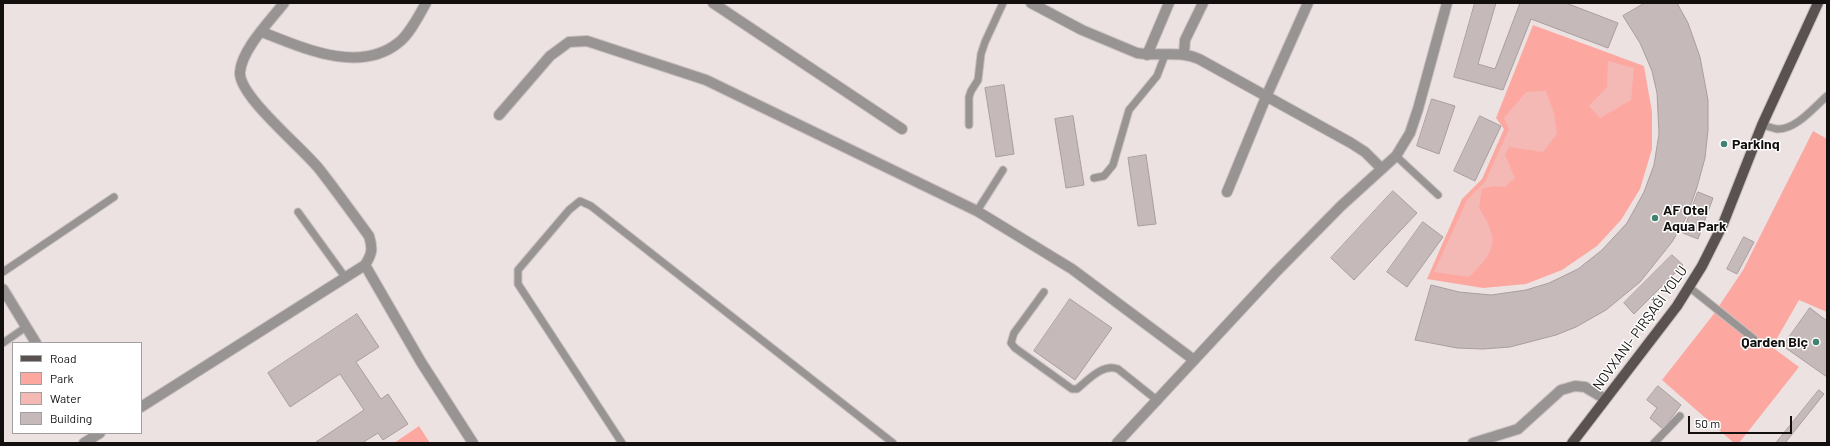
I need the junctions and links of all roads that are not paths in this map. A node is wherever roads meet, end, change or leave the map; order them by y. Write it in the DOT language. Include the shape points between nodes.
graph roads {
  1 [pos="284,3"];
  2 [pos="426,3"];
  3 [pos="713,3"];
  4 [pos="1003,3"];
  5 [pos="1031,3"];
  6 [pos="1169,3"];
  7 [pos="1203,3"];
  8 [pos="1308,3"];
  9 [pos="1447,3"];
  10 [pos="1818,3"];
  11 [pos="262,32"];
  12 [pos="1184,54"];
  13 [pos="1147,55"];
  14 [pos="1165,55"];
  15 [pos="1827,96"];
  16 [pos="1266,97"];
  17 [pos="499,115"];
  18 [pos="969,125"];
  19 [pos="1762,125"];
  20 [pos="902,129"];
  21 [pos="1396,156"];
  22 [pos="1382,168"];
  23 [pos="1003,170"];
  24 [pos="1094,178"];
  25 [pos="1227,192"];
  26 [pos="1438,195"];
  27 [pos="114,197"];
  28 [pos="977,211"];
  29 [pos="298,212"];
  30 [pos="365,265"];
  31 [pos="3,272"];
  32 [pos="345,277"];
  33 [pos="1689,287"];
  34 [pos="3,289"];
  35 [pos="1044,292"];
  36 [pos="26,327"];
  37 [pos="1754,339"];
  38 [pos="35,342"];
  39 [pos="3,343"];
  40 [pos="1194,360"];
  41 [pos="1605,399"];
  42 [pos="1158,401"];
  43 [pos="142,406"];
  44 [pos="1680,416"];
  45 [pos="95,434"];
  46 [pos="1576,441"];
  47 [pos="84,443"];
  48 [pos="473,443"];
  49 [pos="622,443"];
  50 [pos="893,443"];
  51 [pos="1117,443"];
  52 [pos="1473,443"];
  53 [pos="1654,443"];
  1 -- 11 [label="street"];
  2 -- 11 [label="street" via="399,42 379,55 334,56 309,50"];
  3 -- 20 [label="street"];
  4 -- 18 [label="lane" via="984,42 978,80 970,91"];
  5 -- 13 [label="street" via="1119,47"];
  6 -- 13 [label="street"];
  7 -- 12 [label="street" via="1185,40"];
  8 -- 16 [label="street"];
  9 -- 21 [label="street" via="1418,109 1408,138"];
  10 -- 19 [label="main road"];
  11 -- 30 [label="street" via="244,58 240,72 242,81 266,114 320,170 369,236 373,248"];
  12 -- 14 [label="street"];
  12 -- 16 [label="street" via="1199,59"];
  13 -- 14 [label="street"];
  14 -- 24 [label="lane" via="1157,76 1129,110 1111,169 1104,176"];
  15 -- 19 [label="lane" via="1786,128 1777,129"];
  16 -- 22 [label="street" via="1352,143"];
  16 -- 25 [label="street"];
  17 -- 28 [label="street" via="550,56 569,42 587,41 706,80"];
  19 -- 33 [label="main road" via="1723,224"];
  21 -- 22 [label="street"];
  21 -- 26 [label="lane"];
  22 -- 40 [label="street" via="1275,273"];
  23 -- 28 [label="lane"];
  27 -- 31 [label="lane"];
  28 -- 40 [label="street" via="1072,269"];
  29 -- 32 [label="lane"];
  30 -- 32 [label="street"];
  30 -- 48 [label="street" via="421,362"];
  32 -- 43 [label="street"];
  33 -- 37 [label="lane"];
  33 -- 41 [label="main road"];
  34 -- 36 [label="street"];
  35 -- 42 [label="lane" via="1014,333 1011,343 1015,348 1072,389 1077,389 1104,368 1112,367"];
  36 -- 38 [label="street"];
  36 -- 39 [label="lane"];
  40 -- 42 [label="street"];
  41 -- 46 [label="main road"];
  41 -- 52 [label="street" via="1585,387 1575,386 1561,390 1518,429"];
  42 -- 51 [label="street"];
  44 -- 53 [label="lane"];
  45 -- 47 [label="street"];
  49 -- 50 [label="lane" via="518,284 518,270 569,210 580,201 591,206"];
}
